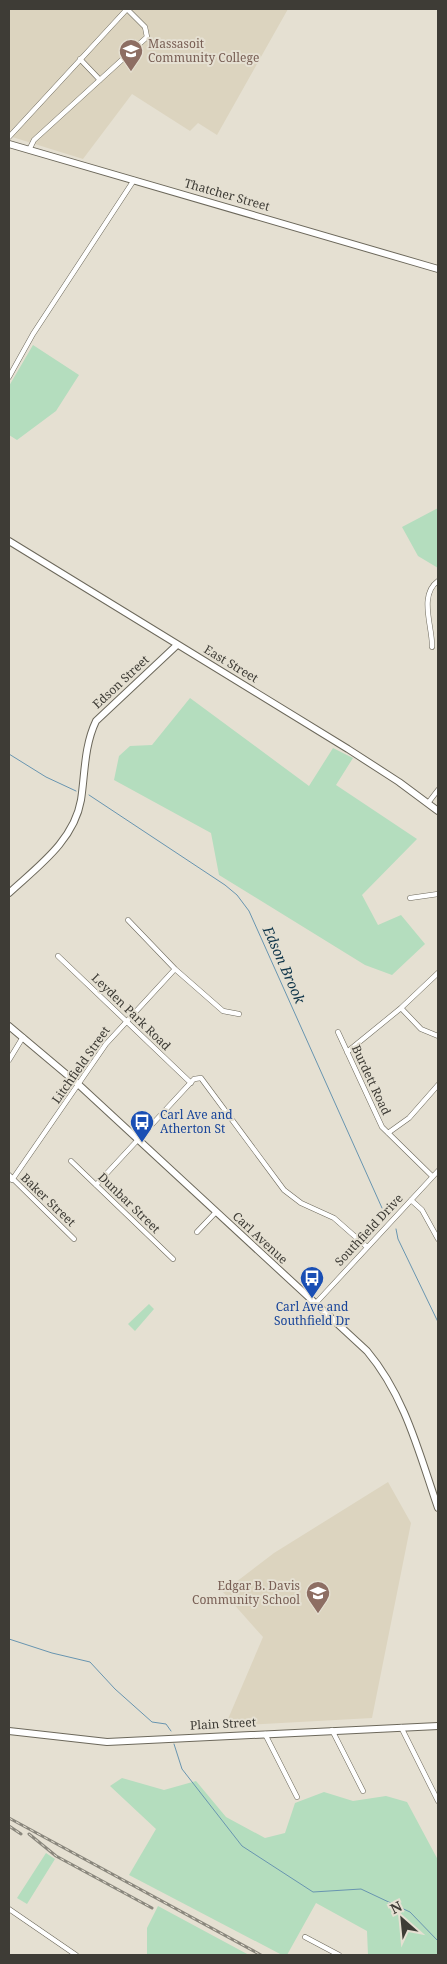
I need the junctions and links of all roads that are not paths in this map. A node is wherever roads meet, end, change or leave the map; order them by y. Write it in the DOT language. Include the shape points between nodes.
graph roads {
  1 [pos="127,9"];
  2 [pos="80,59"];
  3 [pos="100,80"];
  4 [pos="9,137"];
  5 [pos="9,144"];
  6 [pos="29,150"];
  7 [pos="134,180"];
  8 [pos="438,269"];
  9 [pos="9,377"];
  10 [pos="9,541"];
  11 [pos="438,581"];
  12 [pos="177,645"];
  13 [pos="432,647"];
  14 [pos="438,790"];
  15 [pos="428,803"];
  16 [pos="438,811"];
  17 [pos="9,893"];
  18 [pos="438,894"];
  19 [pos="410,898"];
  20 [pos="128,920"];
  21 [pos="58,956"];
  22 [pos="175,969"];
  23 [pos="438,973"];
  24 [pos="401,1008"];
  25 [pos="239,1014"];
  26 [pos="126,1021"];
  27 [pos="9,1026"];
  28 [pos="338,1032"];
  29 [pos="438,1036"];
  30 [pos="23,1037"];
  31 [pos="347,1052"];
  32 [pos="9,1060"];
  33 [pos="191,1083"];
  34 [pos="78,1084"];
  35 [pos="438,1085"];
  36 [pos="388,1132"];
  37 [pos="138,1139"];
  38 [pos="71,1161"];
  39 [pos="438,1170"];
  40 [pos="9,1175"];
  41 [pos="432,1176"];
  42 [pos="12,1180"];
  43 [pos="96,1185"];
  44 [pos="411,1200"];
  45 [pos="216,1212"];
  46 [pos="197,1232"];
  47 [pos="74,1239"];
  48 [pos="438,1239"];
  49 [pos="367,1247"];
  50 [pos="173,1259"];
  51 [pos="315,1304"];
  52 [pos="438,1508"];
  53 [pos="438,1726"];
  54 [pos="401,1727"];
  55 [pos="332,1730"];
  56 [pos="9,1731"];
  57 [pos="264,1733"];
  58 [pos="363,1791"];
  59 [pos="297,1797"];
  60 [pos="438,1801"];
  61 [pos="9,1909"];
  62 [pos="305,1938"];
  63 [pos="76,1955"];
  64 [pos="338,1955"];
  1 -- 2 [label="street"];
  1 -- 3 [label="street" via="145,27 147,35"];
  2 -- 3 [label="street"];
  2 -- 4 [label="street"];
  3 -- 6 [label="street" via="34,140"];
  5 -- 6 [label="street, Thatcher Street"];
  6 -- 7 [label="street, Thatcher Street"];
  7 -- 8 [label="street, Thatcher Street"];
  7 -- 9 [label="street" via="72,273"];
  10 -- 12 [label="street, East Street"];
  11 -- 13 [label="street" via="428,602"];
  12 -- 15 [label="street, East Street" via="355,753"];
  12 -- 17 [label="street, Edson Street" via="96,721 89,735 80,803 72,828 55,851"];
  14 -- 15 [label="street"];
  15 -- 16 [label="street, East Street"];
  18 -- 19 [label="street"];
  20 -- 22 [label="street"];
  21 -- 26 [label="street, Leyden Park Road"];
  22 -- 25 [label="street" via="223,1011"];
  22 -- 26 [label="street, Litchfield Street"];
  23 -- 24 [label="street"];
  24 -- 29 [label="street" via="421,1029"];
  24 -- 31 [label="street"];
  26 -- 33 [label="street, Leyden Park Road"];
  26 -- 34 [label="street, Litchfield Street"];
  27 -- 30 [label="street, Carl Avenue"];
  28 -- 31 [label="street, Burdett Road"];
  30 -- 32 [label="street"];
  30 -- 34 [label="street, Carl Avenue"];
  31 -- 36 [label="street, Burdett Road" via="382,1126"];
  33 -- 37 [label="street"];
  33 -- 49 [label="street" via="196,1078 204,1080 284,1190 301,1203 334,1218"];
  34 -- 37 [label="street, Carl Avenue"];
  34 -- 42 [label="street, Litchfield Street"];
  35 -- 36 [label="street" via="409,1118"];
  36 -- 41 [label="street, Burdett Road"];
  37 -- 43 [label="street"];
  37 -- 45 [label="street, Carl Avenue"];
  38 -- 43 [label="street, Dunbar Street"];
  39 -- 41 [label="street, Southfield Drive"];
  40 -- 42 [label="street, Baker Street"];
  41 -- 44 [label="street, Southfield Drive"];
  42 -- 47 [label="street, Baker Street"];
  43 -- 50 [label="street, Dunbar Street"];
  44 -- 48 [label="street" via="422,1210"];
  44 -- 49 [label="street, Southfield Drive"];
  45 -- 46 [label="street"];
  45 -- 51 [label="street, Carl Avenue"];
  49 -- 51 [label="street, Southfield Drive"];
  51 -- 52 [label="street, Carl Avenue" via="367,1351 387,1378 407,1418"];
  53 -- 54 [label="street, Plain Street"];
  54 -- 55 [label="street, Plain Street"];
  54 -- 60 [label="street"];
  55 -- 57 [label="street, Plain Street"];
  55 -- 58 [label="street"];
  56 -- 57 [label="street, Plain Street" via="107,1742"];
  57 -- 59 [label="street"];
  61 -- 63 [label="street"];
  62 -- 64 [label="street"];
}
